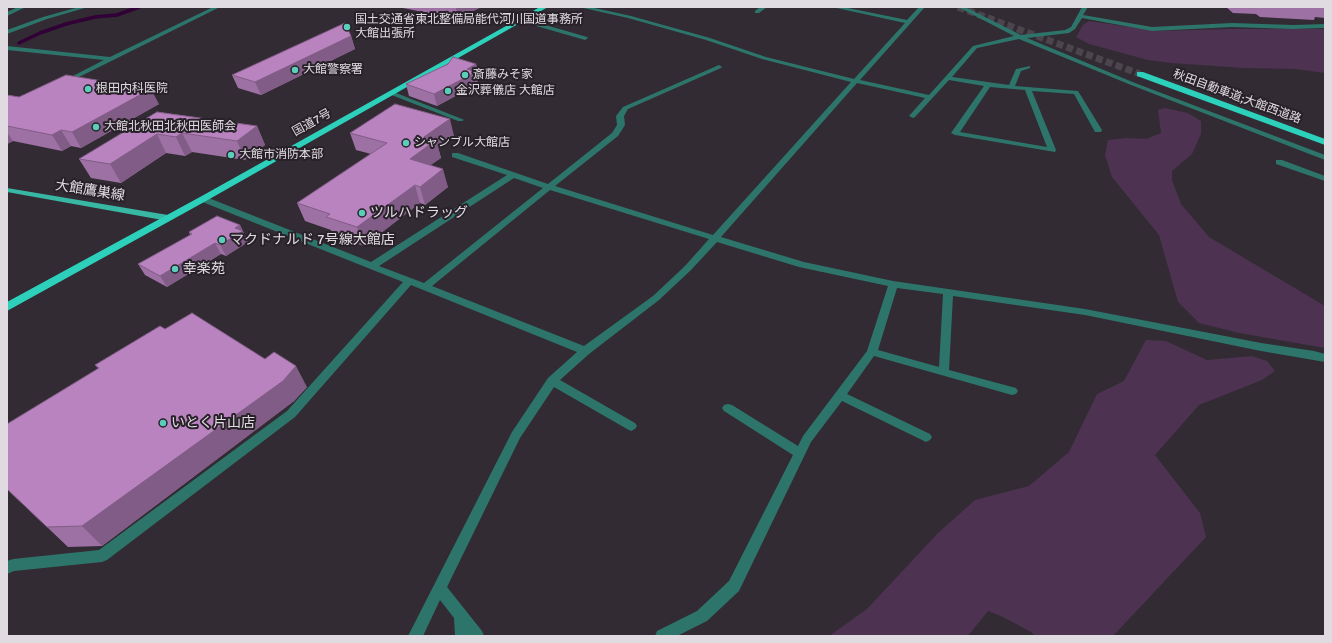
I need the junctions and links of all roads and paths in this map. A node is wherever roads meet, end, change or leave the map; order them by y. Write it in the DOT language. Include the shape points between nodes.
graph roads {
  1 [pos="23,7"];
  2 [pos="85,7"];
  3 [pos="217,7"];
  4 [pos="545,7"];
  5 [pos="582,7"];
  6 [pos="764,7"];
  7 [pos="836,7"];
  8 [pos="922,7"];
  9 [pos="961,7"];
  10 [pos="1085,7"];
  11 [pos="757,12"];
  12 [pos="7,14"];
  13 [pos="1080,16"];
  14 [pos="522,20"];
  15 [pos="909,22"];
  16 [pos="1325,26"];
  17 [pos="7,32"];
  18 [pos="1020,37"];
  19 [pos="585,38"];
  20 [pos="7,48"];
  21 [pos="111,59"];
  22 [pos="719,66"];
  23 [pos="1028,67"];
  24 [pos="1140,74"];
  25 [pos="947,78"];
  26 [pos="856,81"];
  27 [pos="988,84"];
  28 [pos="56,87"];
  29 [pos="1011,88"];
  30 [pos="1028,89"];
  31 [pos="391,93"];
  32 [pos="930,97"];
  33 [pos="913,116"];
  34 [pos="460,120"];
  35 [pos="1098,130"];
  36 [pos="1325,142"];
  37 [pos="455,154"];
  38 [pos="1286,157"];
  39 [pos="1325,158"];
  40 [pos="513,175"];
  41 [pos="1325,179"];
  42 [pos="549,187"];
  43 [pos="7,190"];
  44 [pos="203,199"];
  45 [pos="168,218"];
  46 [pos="716,238"];
  47 [pos="372,266"];
  48 [pos="409,281"];
  49 [pos="893,284"];
  50 [pos="425,287"];
  51 [pos="948,292"];
  52 [pos="7,307"];
  53 [pos="585,351"];
  54 [pos="872,352"];
  55 [pos="1325,358"];
  56 [pos="944,372"];
  57 [pos="552,381"];
  58 [pos="1012,390"];
  59 [pos="840,395"];
  60 [pos="728,408"];
  61 [pos="631,426"];
  62 [pos="926,437"];
  63 [pos="800,453"];
  64 [pos="7,568"];
  65 [pos="439,588"];
  66 [pos="461,616"];
  67 [pos="415,636"];
  68 [pos="462,636"];
  69 [pos="477,636"];
  70 [pos="662,636"];
  1 -- 12 [label="street"];
  2 -- 17 [label="street"];
  3 -- 21 [label="street"];
  4 -- 14 [label="highway, 国道7号"];
  5 -- 26 [label="street" via="708,38 764,58"];
  6 -- 11 [label="street"];
  7 -- 15 [label="street"];
  8 -- 15 [label="street"];
  9 -- 18 [label="street"];
  10 -- 13 [label="street"];
  13 -- 16 [label="street" via="1152,28 1232,25"];
  13 -- 18 [label="street" via="1073,28 1067,32"];
  14 -- 19 [label="street"];
  14 -- 31 [label="highway, 国道7号"];
  15 -- 26 [label="street"];
  18 -- 25 [label="street" via="975,47"];
  18 -- 39 [label="street" via="1133,84"];
  20 -- 21 [label="street"];
  21 -- 28 [label="street"];
  22 -- 42 [label="street" via="625,108 620,116 621,125 616,134"];
  23 -- 29 [label="street" via="1018,70"];
  24 -- 36 [label="highway, 秋田自動車道;大館西道路"];
  25 -- 27 [label="street"];
  25 -- 32 [label="street"];
  26 -- 32 [label="street"];
  26 -- 46 [label="street"];
  27 -- 29 [label="street"];
  27 -- 30 [label="street" via="955,133 1052,150"];
  29 -- 30 [label="street"];
  30 -- 35 [label="street" via="1076,92"];
  31 -- 34 [label="street"];
  31 -- 44 [label="highway, 国道7号"];
  32 -- 33 [label="street"];
  37 -- 40 [label="street"];
  38 -- 41 [label="street" via="1279,162"];
  40 -- 42 [label="street"];
  40 -- 47 [label="street"];
  42 -- 46 [label="street"];
  42 -- 50 [label="street"];
  43 -- 45 [label="main road, 大館鷹巣線"];
  44 -- 45 [label="highway, 国道7号"];
  44 -- 47 [label="street"];
  45 -- 52 [label="highway, 国道7号"];
  46 -- 49 [label="street" via="802,265"];
  46 -- 53 [label="street" via="656,298"];
  47 -- 48 [label="street"];
  48 -- 50 [label="street"];
  48 -- 64 [label="street" via="291,414 102,556"];
  49 -- 51 [label="street"];
  49 -- 54 [label="street"];
  50 -- 53 [label="street"];
  51 -- 55 [label="street" via="1085,312"];
  51 -- 56 [label="street"];
  53 -- 57 [label="street"];
  54 -- 56 [label="street"];
  54 -- 59 [label="street"];
  56 -- 58 [label="street"];
  57 -- 61 [label="street"];
  57 -- 65 [label="street" via="516,434"];
  59 -- 62 [label="street"];
  59 -- 63 [label="street" via="807,439"];
  60 -- 63 [label="street"];
  63 -- 70 [label="street" via="734,586 702,616"];
  65 -- 66 [label="street"];
  65 -- 67 [label="street"];
  66 -- 68 [label="street"];
  66 -- 69 [label="street"];
}
